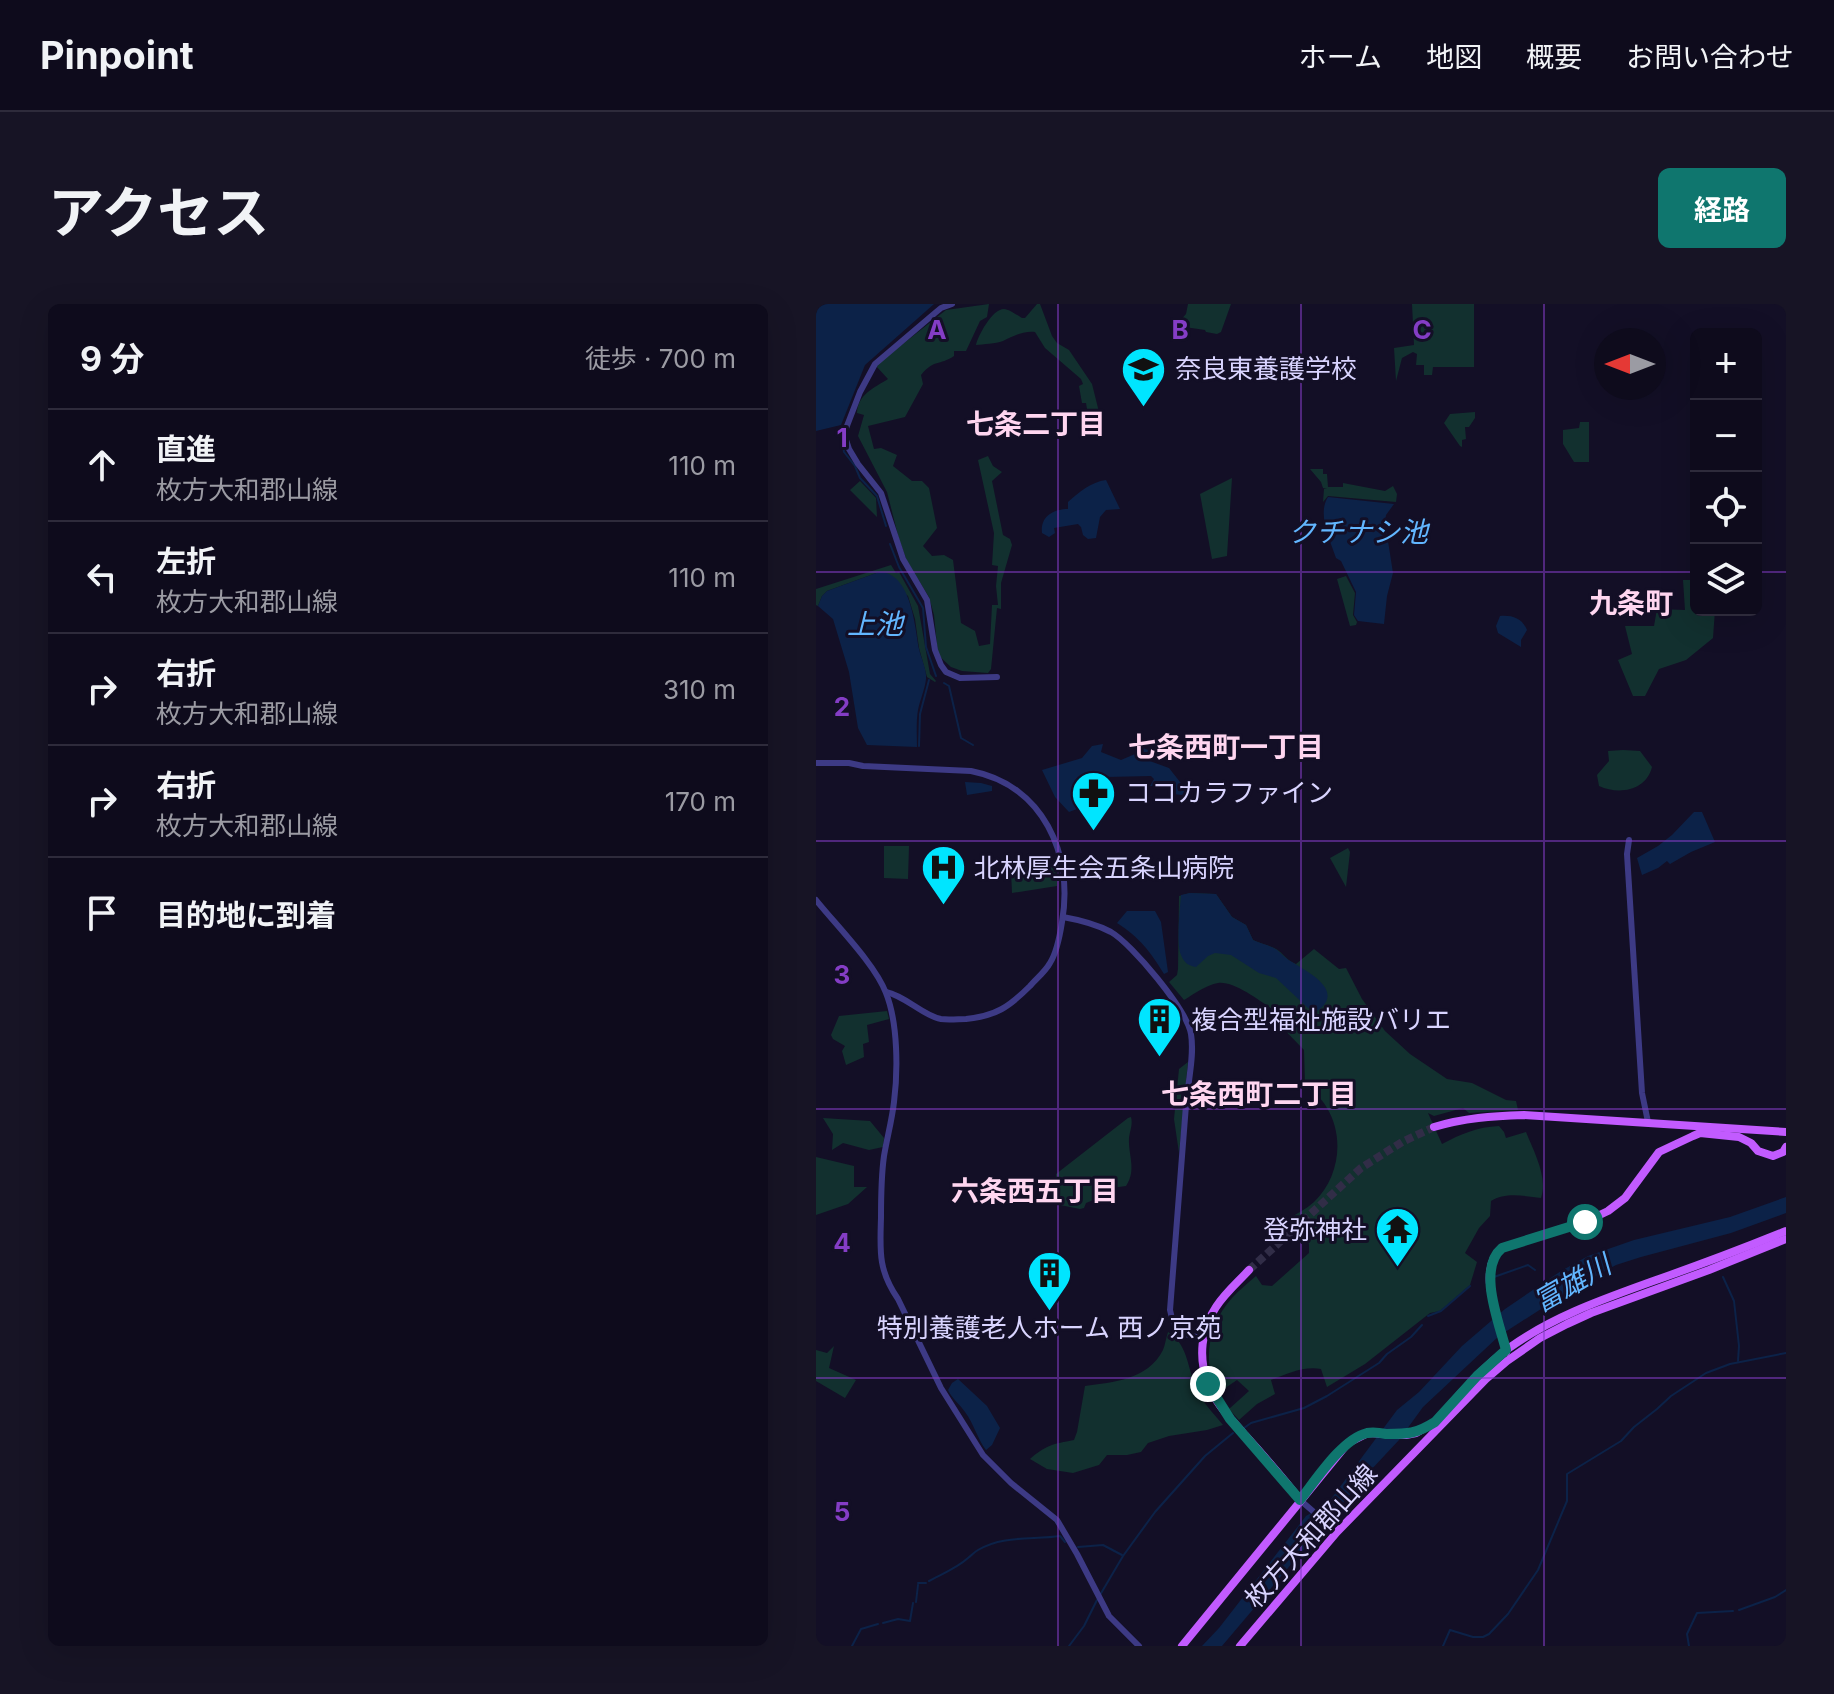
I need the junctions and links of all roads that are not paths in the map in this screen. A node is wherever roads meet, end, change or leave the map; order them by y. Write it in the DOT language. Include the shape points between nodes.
graph roads {
  1 [pos="952,304"];
  2 [pos="997,677"];
  3 [pos="816,763"];
  4 [pos="1629,840"];
  5 [pos="816,900"];
  6 [pos="1063,917"];
  7 [pos="886,992"];
  8 [pos="1188,1089"];
  9 [pos="1186,1105"];
  10 [pos="1648,1122"];
  11 [pos="1434,1127"];
  12 [pos="1786,1132"];
  13 [pos="1786,1147"];
  14 [pos="1786,1231"];
  15 [pos="1786,1239"];
  16 [pos="1249,1270"];
  17 [pos="1203,1338"];
  18 [pos="1506,1347"];
  19 [pos="1507,1361"];
  20 [pos="1302,1502"];
  21 [pos="1335,1531"];
  22 [pos="1139,1646"];
  23 [pos="1182,1646"];
  24 [pos="1240,1646"];
  1 -- 2 [label="street" via="875,364 845,431 846,440 881,493 903,559 927,600 941,665 960,678"];
  3 -- 6 [label="street" via="971,771 1016,789 1046,822 1060,855 1065,873"];
  4 -- 10 [label="street" via="1641,1079"];
  5 -- 7 [label="street"];
  6 -- 7 [label="street" via="1051,963 998,1012 940,1019"];
  6 -- 8 [label="street" via="1096,925 1125,942 1178,1006 1191,1032"];
  7 -- 22 [label="street" via="896,1080 881,1176 882,1265 941,1388 983,1455 1057,1520 1109,1616"];
  9 -- 17 [label="street" via="1170,1310 1176,1328"];
  10 -- 11 [label="main road" via="1485,1116"];
  10 -- 12 [label="main road"];
  13 -- 18 [label="main road" via="1773,1156 1739,1137 1700,1133 1659,1152 1625,1198 1608,1211 1502,1248 1495,1254 1489,1279"];
  14 -- 18 [label="main road, 枚方大和郡山線" via="1588,1305"];
  15 -- 19 [label="main road, 枚方大和郡山線" via="1591,1313"];
  16 -- 17 [label="main road, 枚方大和郡山線" via="1215,1307"];
  17 -- 20 [label="main road, 枚方大和郡山線" via="1204,1368 1215,1398"];
  18 -- 19 [label="main road"];
  18 -- 20 [label="main road, 枚方大和郡山線" via="1435,1422 1416,1433 1368,1433 1348,1443"];
  19 -- 21 [label="main road, 枚方大和郡山線"];
  20 -- 21 [label="street"];
  20 -- 23 [label="main road, 枚方大和郡山線"];
  21 -- 24 [label="main road, 枚方大和郡山線"];
}
